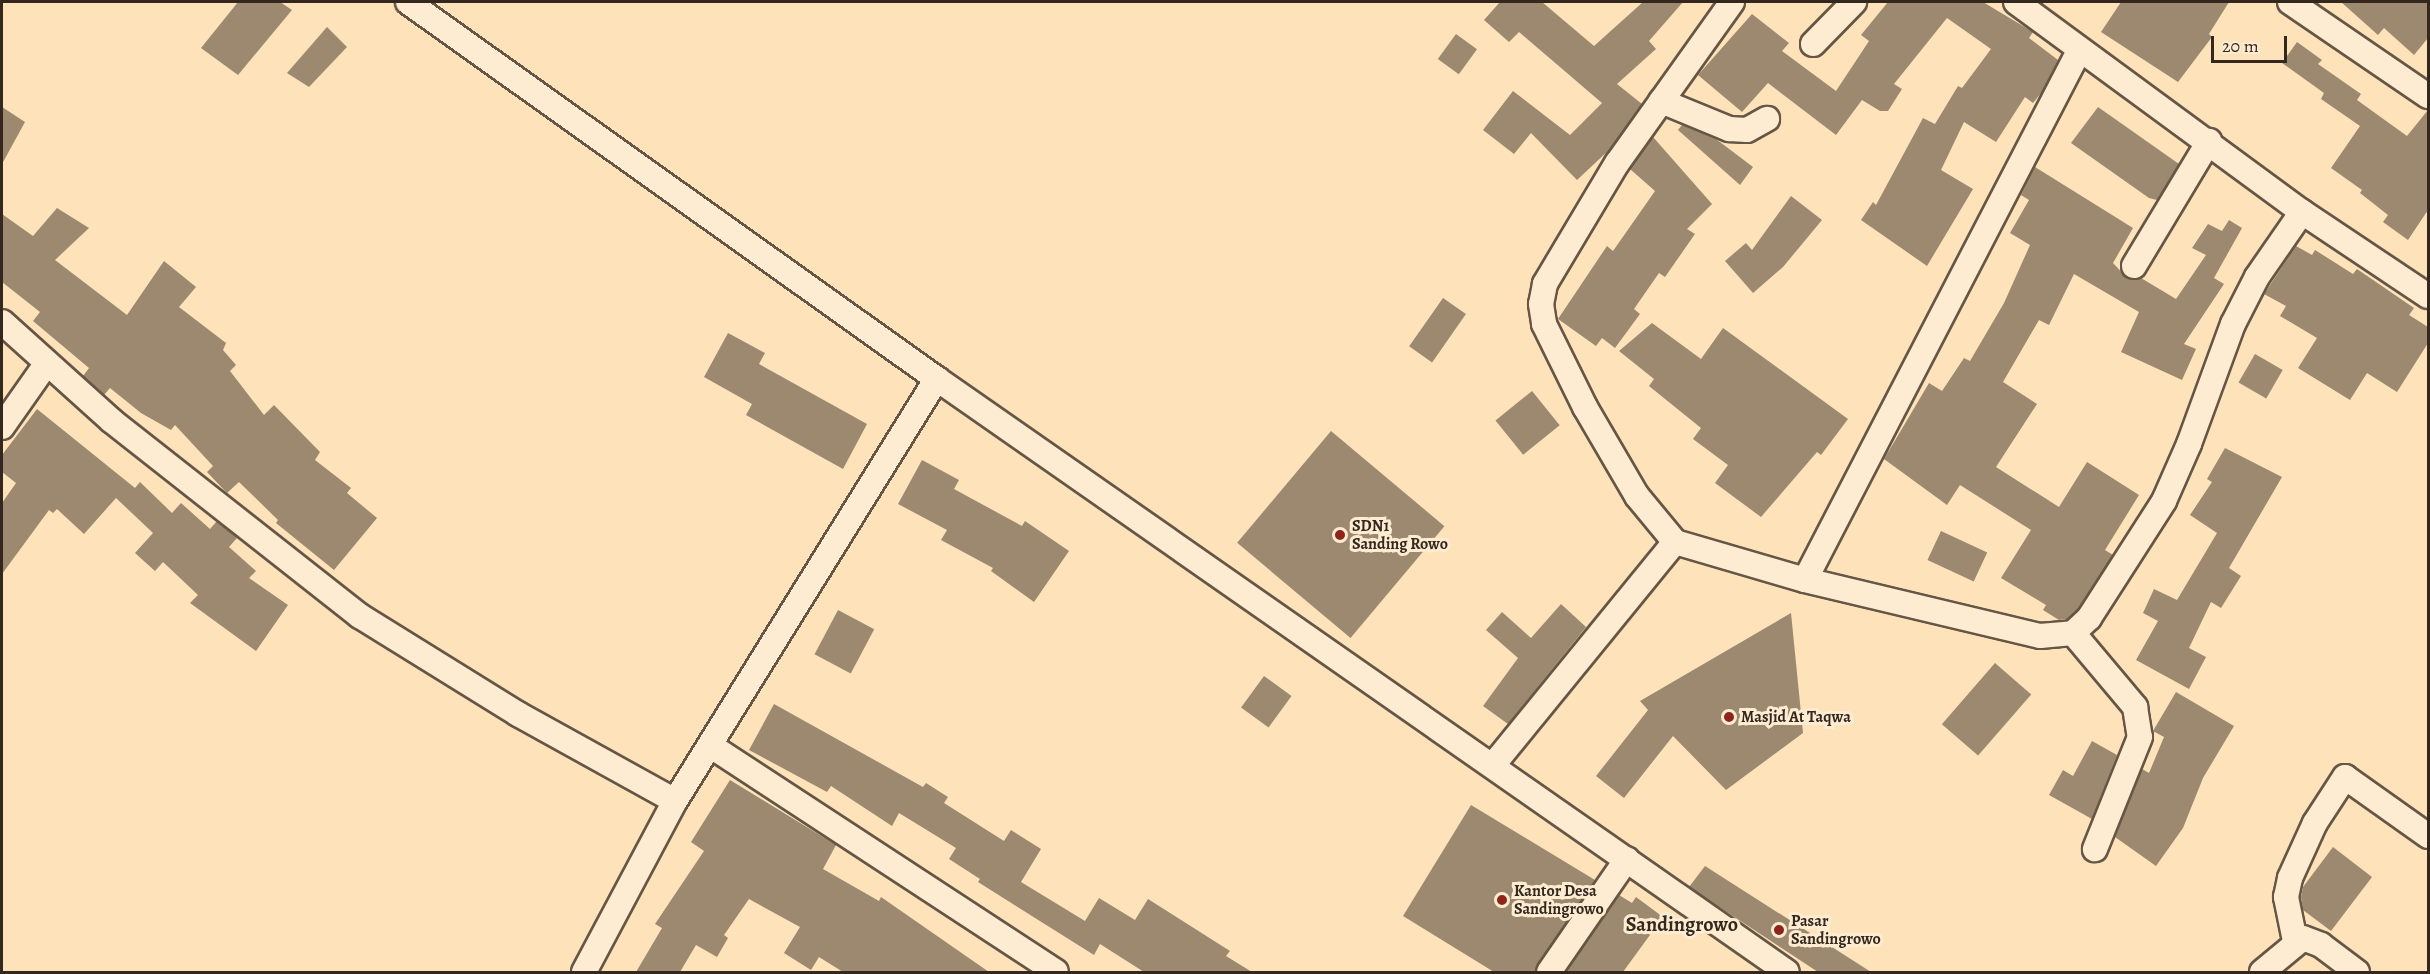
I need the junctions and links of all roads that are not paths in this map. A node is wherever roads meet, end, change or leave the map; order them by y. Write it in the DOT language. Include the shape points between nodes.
graph roads {
  1 [pos="408,2"];
  2 [pos="1732,2"];
  3 [pos="1854,2"];
  4 [pos="2016,2"];
  5 [pos="2290,2"];
  6 [pos="1813,44"];
  7 [pos="2079,51"];
  8 [pos="2428,96"];
  9 [pos="1661,101"];
  10 [pos="1767,120"];
  11 [pos="2209,141"];
  12 [pos="2302,212"];
  13 [pos="2133,266"];
  14 [pos="2428,296"];
  15 [pos="2,322"];
  16 [pos="47,363"];
  17 [pos="937,379"];
  18 [pos="2,427"];
  19 [pos="1675,542"];
  20 [pos="1805,580"];
  21 [pos="2073,633"];
  22 [pos="711,746"];
  23 [pos="1493,765"];
  24 [pos="675,801"];
  25 [pos="2428,836"];
  26 [pos="2095,849"];
  27 [pos="1627,859"];
  28 [pos="2295,941"];
  29 [pos="584,972"];
  30 [pos="1056,972"];
  31 [pos="1549,972"];
  32 [pos="1787,972"];
  33 [pos="2262,972"];
  34 [pos="2357,972"];
  1 -- 17 [label="street"];
  2 -- 9 [label="street"];
  3 -- 6 [label="street"];
  4 -- 7 [label="street"];
  5 -- 8 [label="street"];
  7 -- 11 [label="street"];
  7 -- 20 [label="street"];
  9 -- 10 [label="street" via="1729,129 1747,130"];
  9 -- 19 [label="street" via="1617,163 1545,284 1541,304 1544,324 1585,407 1637,496"];
  11 -- 12 [label="street"];
  11 -- 13 [label="street"];
  12 -- 14 [label="street"];
  12 -- 21 [label="street" via="2257,277 2233,324 2164,501 2089,618"];
  15 -- 16 [label="street"];
  16 -- 18 [label="street"];
  16 -- 24 [label="street" via="112,421 360,616 518,714"];
  17 -- 22 [label="street"];
  17 -- 23 [label="street"];
  19 -- 20 [label="street"];
  19 -- 23 [label="street"];
  20 -- 21 [label="street" via="2040,636"];
  21 -- 26 [label="street" via="2135,707 2140,737"];
  22 -- 24 [label="street"];
  22 -- 30 [label="street"];
  23 -- 27 [label="street"];
  24 -- 29 [label="street"];
  25 -- 28 [label="street" via="2345,777 2315,823 2290,878 2286,897"];
  27 -- 31 [label="street"];
  27 -- 32 [label="street"];
  28 -- 33 [label="street"];
  28 -- 34 [label="street" via="2312,939"];
}
